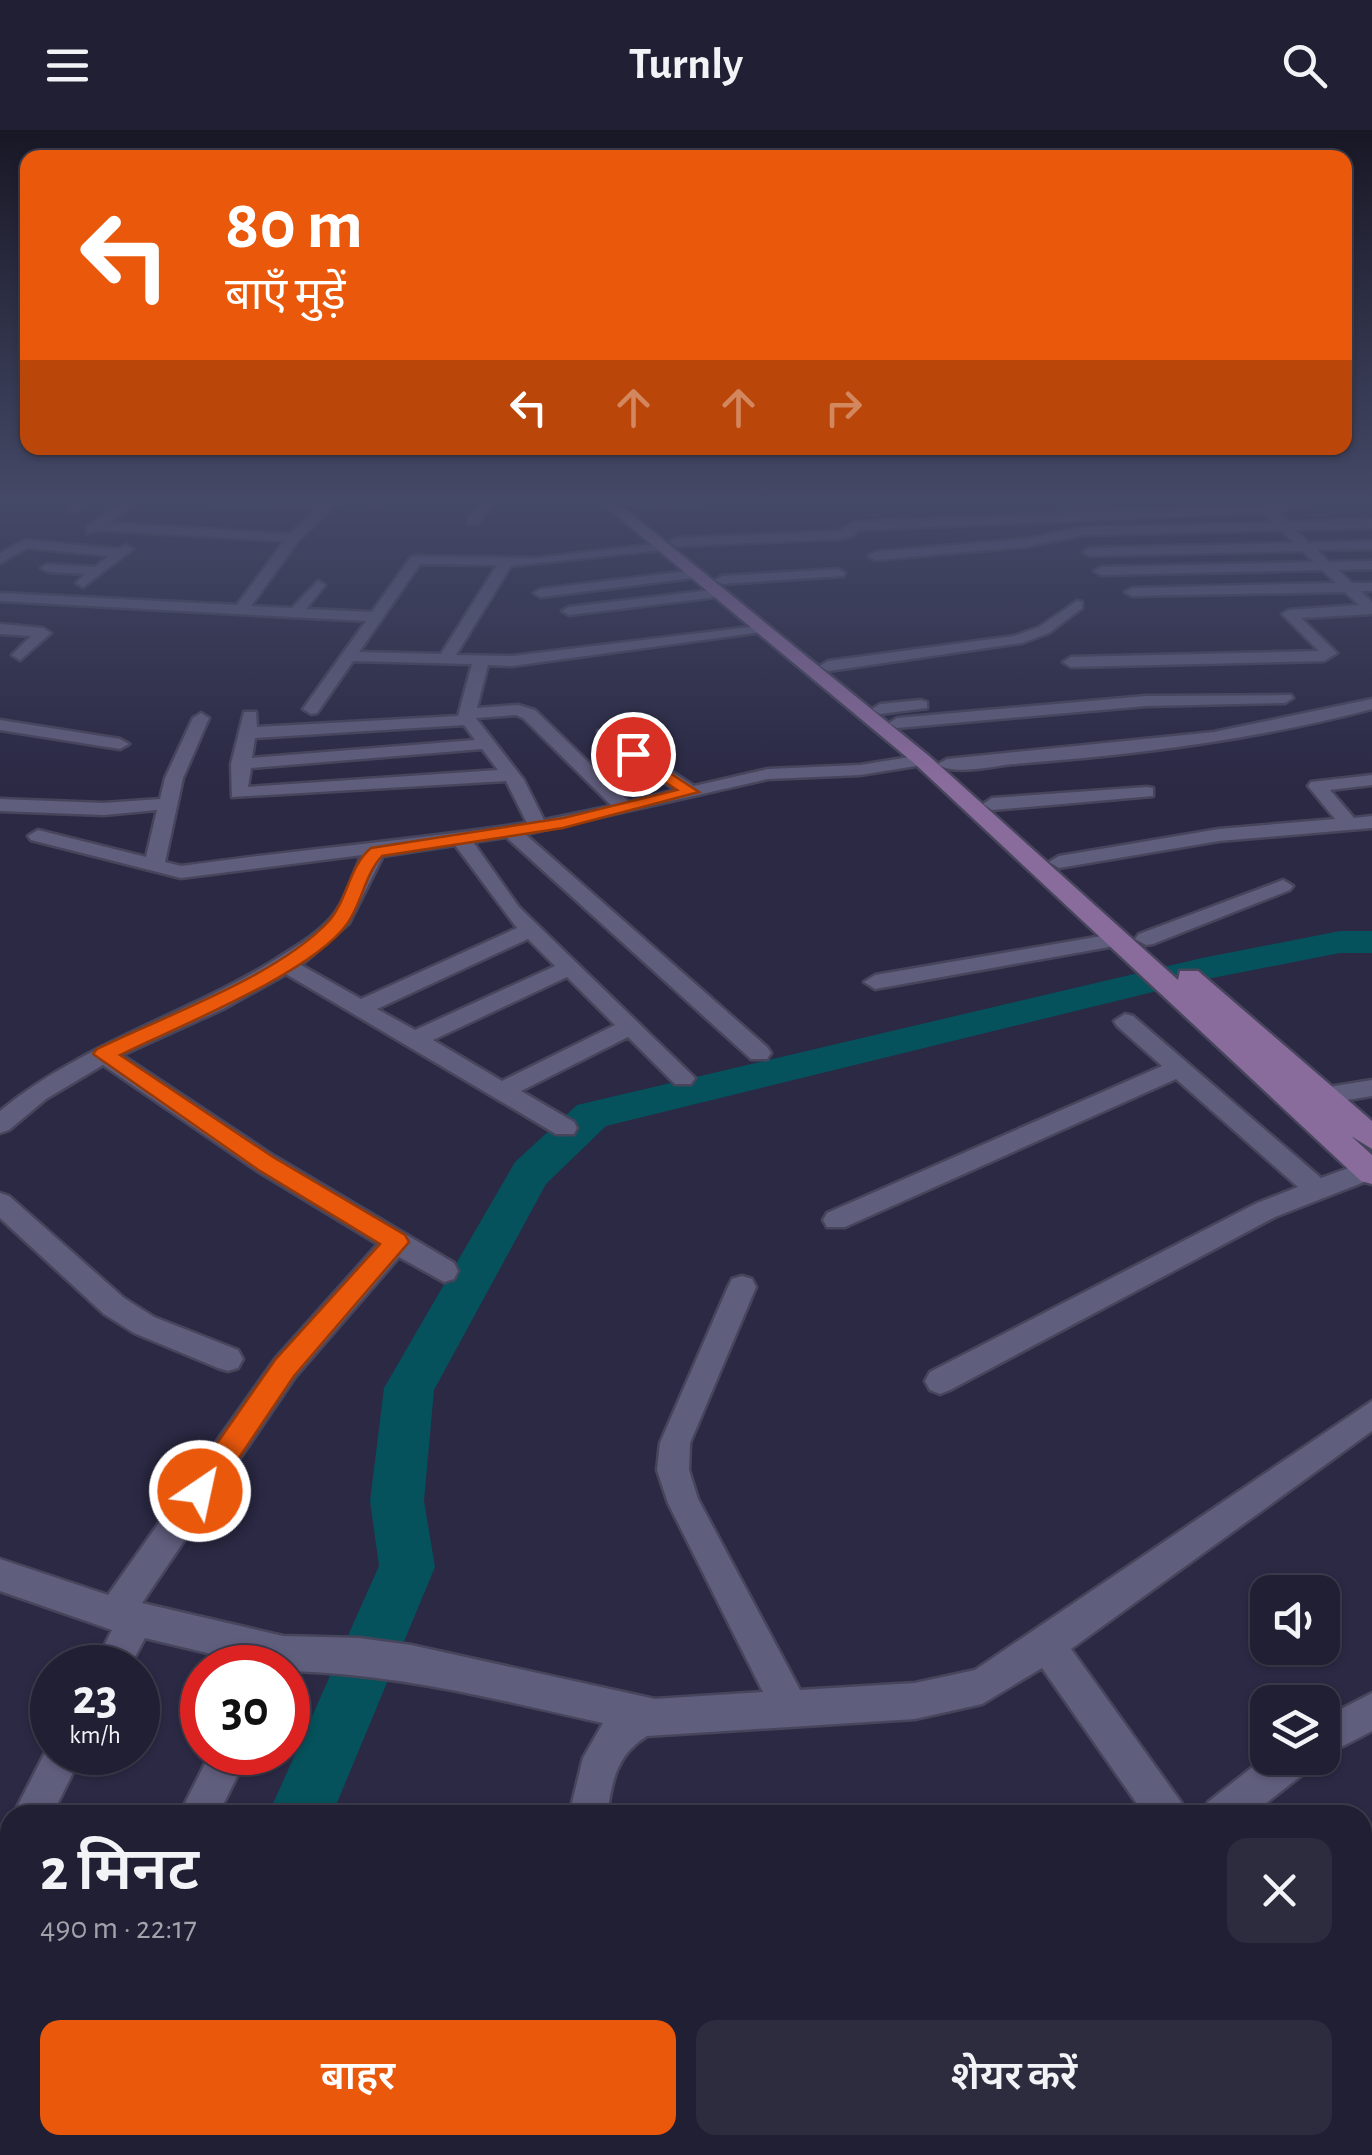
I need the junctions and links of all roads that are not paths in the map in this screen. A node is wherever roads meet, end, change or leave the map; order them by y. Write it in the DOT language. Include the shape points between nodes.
graph roads {
  1 [pos="253,594"];
  2 [pos="311,594"];
  3 [pos="392,594"];
  4 [pos="486,594"];
  5 [pos="680,594"];
  6 [pos="728,594"];
  7 [pos="730,594"];
  8 [pos="0,597"];
  9 [pos="1076,606"];
  10 [pos="1370,608"];
  11 [pos="241,610"];
  12 [pos="298,610"];
  13 [pos="568,611"];
  14 [pos="375,617"];
  15 [pos="762,628"];
  16 [pos="0,629"];
  17 [pos="20,654"];
  18 [pos="348,656"];
  19 [pos="445,660"];
  20 [pos="481,661"];
  21 [pos="1071,662"];
  22 [pos="828,666"];
  23 [pos="1021,696"];
  24 [pos="1285,698"];
  25 [pos="1372,704"];
  26 [pos="311,709"];
  27 [pos="880,709"];
  28 [pos="466,717"];
  29 [pos="201,718"];
  30 [pos="897,723"];
  31 [pos="0,724"];
  32 [pos="604,734"];
  33 [pos="120,744"];
  34 [pos="486,744"];
  35 [pos="922,760"];
  36 [pos="240,764"];
  37 [pos="947,764"];
  38 [pos="511,775"];
  39 [pos="1372,780"];
  40 [pos="691,792"];
  41 [pos="1147,792"];
  42 [pos="168,804"];
  43 [pos="992,804"];
  44 [pos="0,805"];
  45 [pos="624,808"];
  46 [pos="1372,822"];
  47 [pos="1347,824"];
  48 [pos="538,827"];
  49 [pos="510,831"];
  50 [pos="38,836"];
  51 [pos="460,838"];
  52 [pos="1372,845"];
  53 [pos="376,855"];
  54 [pos="1058,862"];
  55 [pos="154,866"];
  56 [pos="213,886"];
  57 [pos="1283,886"];
  58 [pos="530,930"];
  59 [pos="1119,938"];
  60 [pos="1150,950"];
  61 [pos="284,964"];
  62 [pos="568,968"];
  63 [pos="876,982"];
  64 [pos="1191,992"];
  65 [pos="360,1008"];
  66 [pos="1125,1020"];
  67 [pos="630,1027"];
  68 [pos="414,1040"];
  69 [pos="759,1053"];
  70 [pos="104,1054"];
  71 [pos="1179,1068"];
  72 [pos="683,1078"];
  73 [pos="1372,1088"];
  74 [pos="502,1091"];
  75 [pos="1326,1095"];
  76 [pos="1295,1100"];
  77 [pos="0,1124"];
  78 [pos="565,1128"];
  79 [pos="1372,1138"];
  80 [pos="1370,1172"];
  81 [pos="1316,1189"];
  82 [pos="0,1203"];
  83 [pos="836,1220"];
  84 [pos="396,1242"];
  85 [pos="444,1271"];
  86 [pos="742,1287"];
  87 [pos="228,1359"];
  88 [pos="940,1380"];
  89 [pos="1372,1414"];
  90 [pos="0,1574"];
  91 [pos="126,1617"];
  92 [pos="117,1645"];
  93 [pos="226,1645"];
  94 [pos="1047,1645"];
  95 [pos="310,1658"];
  96 [pos="790,1709"];
  97 [pos="1372,1710"];
  98 [pos="654,1716"];
  99 [pos="1340,1729"];
  100 [pos="53,1775"];
  101 [pos="219,1775"];
  102 [pos="1272,1775"];
  103 [pos="37,1805"];
  104 [pos="203,1805"];
  105 [pos="590,1805"];
  106 [pos="1161,1805"];
  107 [pos="1234,1805"];
  1 -- 11 [label="street"];
  2 -- 12 [label="street"];
  3 -- 14 [label="street"];
  4 -- 19 [label="street"];
  5 -- 13 [label="street"];
  6 -- 15 [label="main road"];
  7 -- 22 [label="main road"];
  8 -- 11 [label="street"];
  9 -- 22 [label="street" via="1017,640"];
  10 -- 21 [label="street" via="1288,614 1329,653 1324,656"];
  11 -- 12 [label="street"];
  12 -- 14 [label="street"];
  14 -- 18 [label="street"];
  15 -- 20 [label="street" via="536,660"];
  15 -- 35 [label="main road"];
  16 -- 17 [label="street" via="43,633"];
  18 -- 19 [label="street"];
  18 -- 26 [label="street"];
  19 -- 20 [label="street"];
  20 -- 28 [label="street"];
  22 -- 27 [label="main road"];
  23 -- 27 [label="street"];
  24 -- 30 [label="street" via="1146,701"];
  25 -- 37 [label="street" via="1310,722 1112,752"];
  27 -- 30 [label="main road"];
  28 -- 34 [label="street"];
  28 -- 36 [label="street" via="249,724"];
  28 -- 45 [label="street" via="529,714"];
  29 -- 42 [label="street"];
  30 -- 37 [label="main road"];
  31 -- 33 [label="street"];
  32 -- 40 [label="street"];
  34 -- 36 [label="street"];
  34 -- 38 [label="street"];
  35 -- 40 [label="street" via="768,774"];
  35 -- 59 [label="main road"];
  36 -- 38 [label="street" via="235,790 242,794"];
  37 -- 43 [label="main road"];
  38 -- 48 [label="street"];
  39 -- 47 [label="street" via="1317,786"];
  40 -- 45 [label="street"];
  41 -- 43 [label="street"];
  42 -- 44 [label="street"];
  42 -- 55 [label="street"];
  43 -- 54 [label="main road"];
  45 -- 48 [label="street"];
  46 -- 47 [label="street"];
  47 -- 52 [label="street"];
  47 -- 54 [label="street" via="1219,835"];
  48 -- 49 [label="street"];
  49 -- 51 [label="street"];
  49 -- 69 [label="street"];
  50 -- 55 [label="street"];
  51 -- 53 [label="street"];
  51 -- 58 [label="street"];
  53 -- 55 [label="street" via="348,849 195,871"];
  53 -- 56 [label="street"];
  53 -- 61 [label="street" via="338,923"];
  54 -- 60 [label="main road"];
  57 -- 60 [label="street"];
  58 -- 62 [label="street"];
  58 -- 65 [label="street"];
  59 -- 60 [label="main road"];
  59 -- 63 [label="street"];
  60 -- 64 [label="main road"];
  61 -- 65 [label="street"];
  61 -- 70 [label="street"];
  62 -- 67 [label="street"];
  62 -- 68 [label="street"];
  64 -- 75 [label="main road"];
  64 -- 76 [label="main road"];
  65 -- 68 [label="street"];
  66 -- 71 [label="street"];
  67 -- 72 [label="street"];
  67 -- 74 [label="street"];
  68 -- 74 [label="street"];
  70 -- 77 [label="street"];
  70 -- 84 [label="street"];
  71 -- 81 [label="street"];
  71 -- 83 [label="street"];
  73 -- 75 [label="street"];
  74 -- 78 [label="street"];
  75 -- 76 [label="street"];
  75 -- 79 [label="main road"];
  76 -- 80 [label="main road"];
  80 -- 81 [label="street"];
  81 -- 88 [label="street"];
  82 -- 87 [label="street" via="114,1306"];
  84 -- 85 [label="street"];
  84 -- 91 [label="street" via="285,1368"];
  86 -- 96 [label="street" via="675,1443 673,1470"];
  89 -- 94 [label="street"];
  90 -- 91 [label="street"];
  91 -- 92 [label="street"];
  91 -- 93 [label="street"];
  94 -- 96 [label="street" via="982,1686 915,1702"];
  94 -- 106 [label="street"];
  95 -- 98 [label="street" via="359,1655 411,1663"];
  96 -- 98 [label="street"];
  97 -- 99 [label="street"];
  98 -- 105 [label="street" via="619,1730 605,1745"];
  100 -- 103 [label="street"];
  101 -- 104 [label="street"];
  102 -- 107 [label="street"];
}
